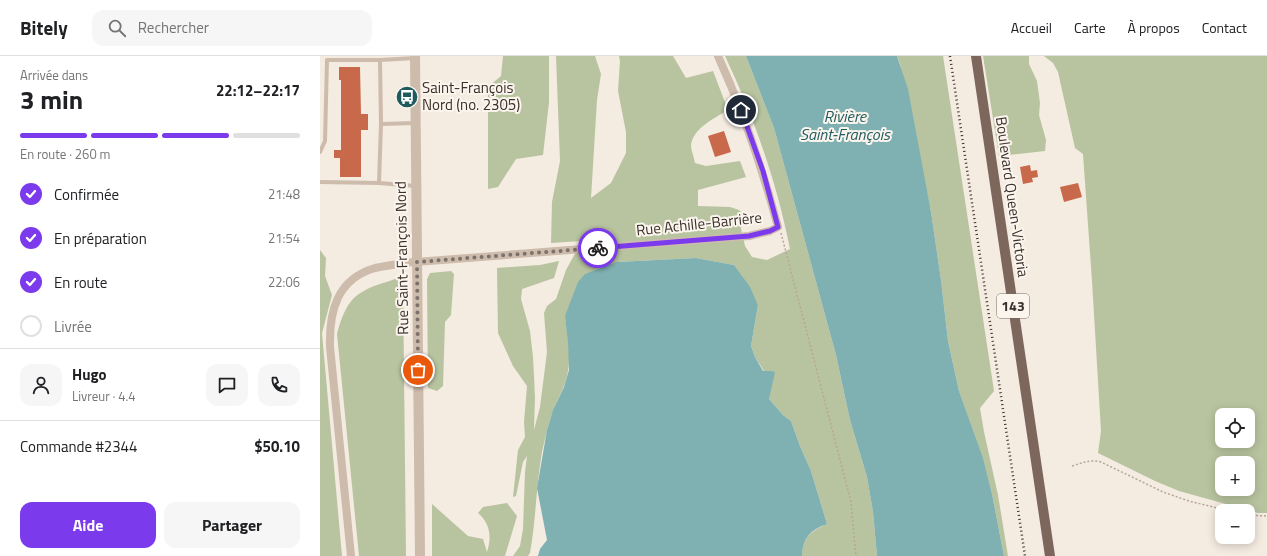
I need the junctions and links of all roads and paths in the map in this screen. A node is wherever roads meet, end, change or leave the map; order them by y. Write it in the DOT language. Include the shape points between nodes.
graph roads {
  1 [pos="718,56"];
  2 [pos="976,56"];
  3 [pos="415,57"];
  4 [pos="380,60"];
  5 [pos="416,123"];
  6 [pos="380,124"];
  7 [pos="320,152"];
  8 [pos="320,182"];
  9 [pos="379,183"];
  10 [pos="416,186"];
  11 [pos="778,227"];
  12 [pos="417,262"];
  13 [pos="1072,466"];
  14 [pos="1215,508"];
  15 [pos="1255,515"];
  16 [pos="1267,516"];
  17 [pos="351,556"];
  18 [pos="420,556"];
  19 [pos="856,556"];
  20 [pos="1050,556"];
  1 -- 11 [label="street, Rue Achille-Barrière" via="746,122"];
  2 -- 20 [label="main road, Boulevard Queen-Victoria / 143"];
  3 -- 4 [label="lane"];
  3 -- 5 [label="street, Rue Saint-François Nord"];
  4 -- 6 [label="lane"];
  4 -- 7 [label="lane" via="327,60 325,141"];
  5 -- 6 [label="lane"];
  5 -- 10 [label="street, Rue Saint-François Nord"];
  6 -- 9 [label="lane"];
  8 -- 9 [label="lane"];
  9 -- 10 [label="lane"];
  10 -- 12 [label="street, Rue Saint-François Nord"];
  11 -- 12 [label="street, Rue Achille-Barrière" via="749,236"];
  11 -- 19 [label="path" via="784,241 851,502"];
  12 -- 17 [label="street, Rue Achille-Barrière" via="376,268 362,273 340,292 332,314 330,347"];
  12 -- 18 [label="street, Rue Saint-François Nord"];
  13 -- 14 [label="path" via="1088,460 1101,462 1163,492"];
  15 -- 16 [label="path"];
}
